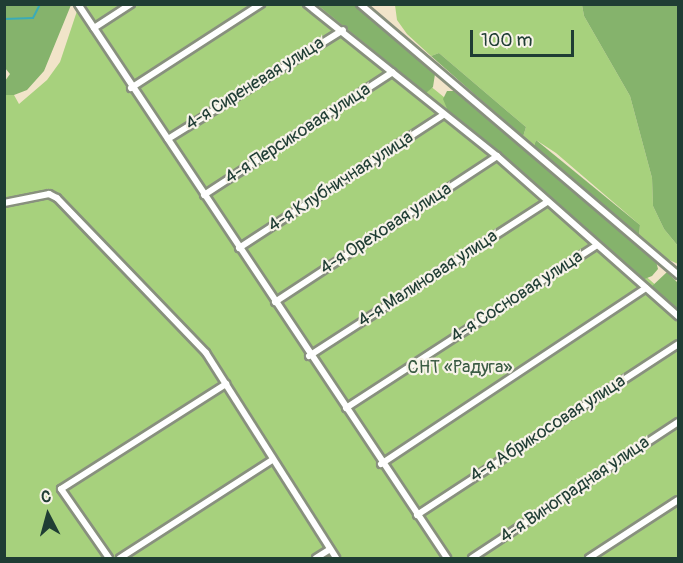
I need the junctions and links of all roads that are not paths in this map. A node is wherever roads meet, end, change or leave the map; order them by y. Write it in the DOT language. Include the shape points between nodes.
graph roads {
  1 [pos="78,4"];
  2 [pos="131,4"];
  3 [pos="261,4"];
  4 [pos="307,4"];
  5 [pos="360,4"];
  6 [pos="373,4"];
  7 [pos="370,14"];
  8 [pos="94,28"];
  9 [pos="343,30"];
  10 [pos="393,72"];
  11 [pos="131,88"];
  12 [pos="443,116"];
  13 [pos="168,139"];
  14 [pos="496,156"];
  15 [pos="204,195"];
  16 [pos="547,202"];
  17 [pos="4,203"];
  18 [pos="597,245"];
  19 [pos="239,248"];
  20 [pos="677,273"];
  21 [pos="646,288"];
  22 [pos="274,302"];
  23 [pos="678,316"];
  24 [pos="678,344"];
  25 [pos="309,356"];
  26 [pos="226,384"];
  27 [pos="346,408"];
  28 [pos="678,422"];
  29 [pos="272,459"];
  30 [pos="381,464"];
  31 [pos="678,500"];
  32 [pos="417,515"];
  33 [pos="329,550"];
  34 [pos="110,558"];
  35 [pos="120,558"];
  36 [pos="316,558"];
  37 [pos="336,558"];
  38 [pos="447,558"];
  39 [pos="472,558"];
  40 [pos="589,558"];
  1 -- 8 [label="street"];
  2 -- 8 [label="street"];
  3 -- 11 [label="street"];
  4 -- 9 [label="street"];
  5 -- 7 [label="street"];
  6 -- 7 [label="street"];
  7 -- 20 [label="street"];
  8 -- 11 [label="street"];
  9 -- 10 [label="street"];
  9 -- 13 [label="street, 4-я Сиреневая улица"];
  10 -- 12 [label="street"];
  10 -- 15 [label="street, 4-я Персиковая улица"];
  11 -- 13 [label="street"];
  12 -- 14 [label="street"];
  12 -- 19 [label="street, 4-я Клубничная улица"];
  13 -- 15 [label="street"];
  14 -- 16 [label="street"];
  14 -- 22 [label="street, 4-я Ореховая улица"];
  15 -- 19 [label="street"];
  16 -- 18 [label="street"];
  16 -- 25 [label="street, 4-я Малиновая улица"];
  17 -- 26 [label="street" via="49,194 57,198 206,352"];
  18 -- 21 [label="street"];
  18 -- 27 [label="street, 4-я Сосновая улица"];
  19 -- 22 [label="street"];
  21 -- 23 [label="street"];
  21 -- 30 [label="street"];
  22 -- 25 [label="street"];
  24 -- 32 [label="street, 4-я Абрикосовая улица"];
  25 -- 27 [label="street"];
  26 -- 29 [label="street"];
  26 -- 34 [label="street" via="61,489"];
  27 -- 30 [label="street"];
  28 -- 39 [label="street, 4-я Виноградная улица"];
  29 -- 33 [label="street"];
  29 -- 35 [label="street"];
  30 -- 32 [label="street"];
  31 -- 40 [label="street"];
  32 -- 38 [label="street"];
  33 -- 36 [label="street"];
  33 -- 37 [label="street"];
}
